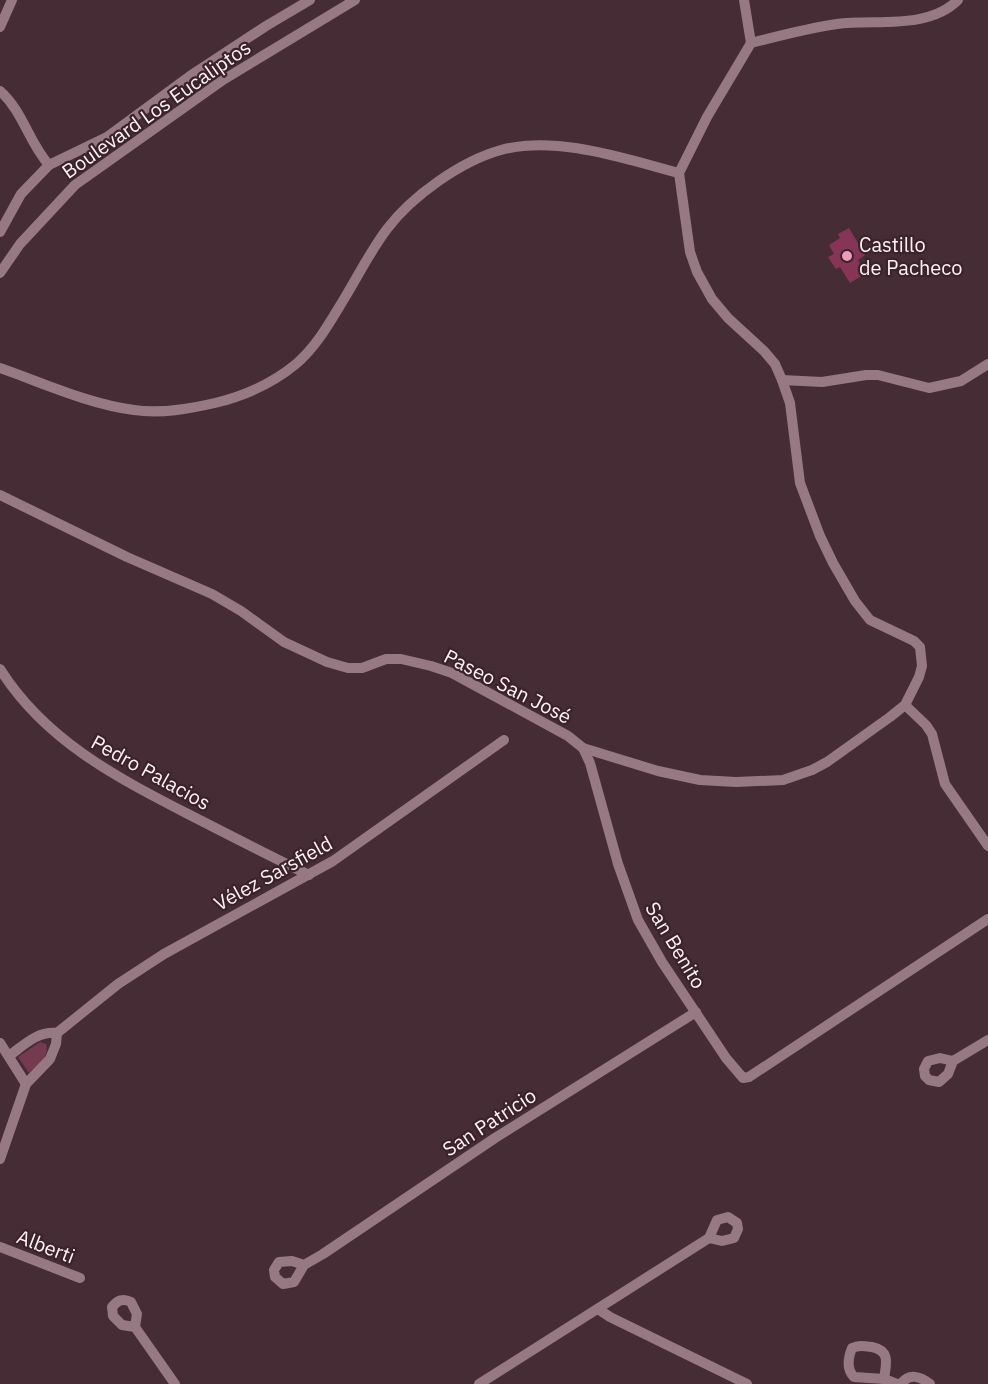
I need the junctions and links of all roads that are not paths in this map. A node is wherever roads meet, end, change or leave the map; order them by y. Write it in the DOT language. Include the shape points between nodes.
graph roads {
  1 [pos="12,0"];
  2 [pos="310,0"];
  3 [pos="744,0"];
  4 [pos="958,0"];
  5 [pos="348,1"];
  6 [pos="0,27"];
  7 [pos="751,43"];
  8 [pos="0,91"];
  9 [pos="49,165"];
  10 [pos="679,173"];
  11 [pos="0,232"];
  12 [pos="0,273"];
  13 [pos="988,364"];
  14 [pos="0,368"];
  15 [pos="782,380"];
  16 [pos="0,495"];
  17 [pos="0,669"];
  18 [pos="5,687"];
  19 [pos="905,705"];
  20 [pos="504,740"];
  21 [pos="583,748"];
  22 [pos="988,846"];
  23 [pos="309,875"];
  24 [pos="988,919"];
  25 [pos="696,1012"];
  26 [pos="57,1033"];
  27 [pos="988,1040"];
  28 [pos="0,1043"];
  29 [pos="9,1056"];
  30 [pos="953,1061"];
  31 [pos="26,1084"];
  32 [pos="0,1159"];
  33 [pos="709,1238"];
  34 [pos="0,1247"];
  35 [pos="304,1265"];
  36 [pos="80,1278"];
  37 [pos="598,1309"];
  38 [pos="135,1327"];
  39 [pos="884,1379"];
  40 [pos="856,1381"];
  41 [pos="175,1384"];
  42 [pos="479,1384"];
  43 [pos="747,1384"];
  44 [pos="899,1384"];
  45 [pos="930,1384"];
  1 -- 6 [label="street"];
  2 -- 9 [label="street, Boulevard Los Eucaliptos" via="190,76 107,137"];
  3 -- 7 [label="street"];
  4 -- 7 [label="street" via="924,18 838,24"];
  5 -- 12 [label="street, Boulevard Los Eucaliptos" via="223,80 75,184 20,244"];
  7 -- 10 [label="street"];
  8 -- 9 [label="street"];
  9 -- 11 [label="street, Boulevard Los Eucaliptos" via="21,194"];
  10 -- 14 [label="street" via="595,151 544,146 501,150 477,159 418,196 387,228 320,338 297,363 273,381 230,399 192,408 135,410"];
  10 -- 15 [label="street" via="697,272 728,318 775,364"];
  13 -- 15 [label="street" via="961,381 929,388 878,375 822,382"];
  15 -- 19 [label="street" via="790,403 800,483 819,536 870,620 920,647 922,666"];
  16 -- 21 [label="street, Paseo San José" via="212,594 284,642 327,662 362,668 386,659 401,659 452,673"];
  17 -- 18 [label="street, Pedro Palacios"];
  18 -- 23 [label="street, Pedro Palacios" via="86,757 160,800"];
  19 -- 21 [label="street, Paseo San José" via="827,762 783,780 700,780"];
  19 -- 22 [label="street" via="927,725 945,784"];
  20 -- 23 [label="street, Vélez Sarsfield"];
  21 -- 25 [label="street, San Benito" via="633,911"];
  23 -- 26 [label="street, Vélez Sarsfield" via="156,959"];
  24 -- 25 [label="street, San Benito" via="748,1077 742,1078"];
  25 -- 35 [label="street, San Patricio" via="495,1138"];
  26 -- 29 [label="street, Vélez Sarsfield" via="36,1036"];
  26 -- 31 [label="street" via="50,1059"];
  27 -- 30 [label="street"];
  28 -- 29 [label="street"];
  29 -- 31 [label="street"];
  31 -- 32 [label="street"];
  33 -- 37 [label="street"];
  34 -- 36 [label="street, Alberti"];
  37 -- 42 [label="street"];
  37 -- 43 [label="street"];
  38 -- 41 [label="street"];
  39 -- 40 [label="street"];
  39 -- 40 [label="street" via="883,1352 857,1346 852,1348 848,1366"];
  39 -- 44 [label="street"];
  44 -- 45 [label="street" via="913,1376"];
}
